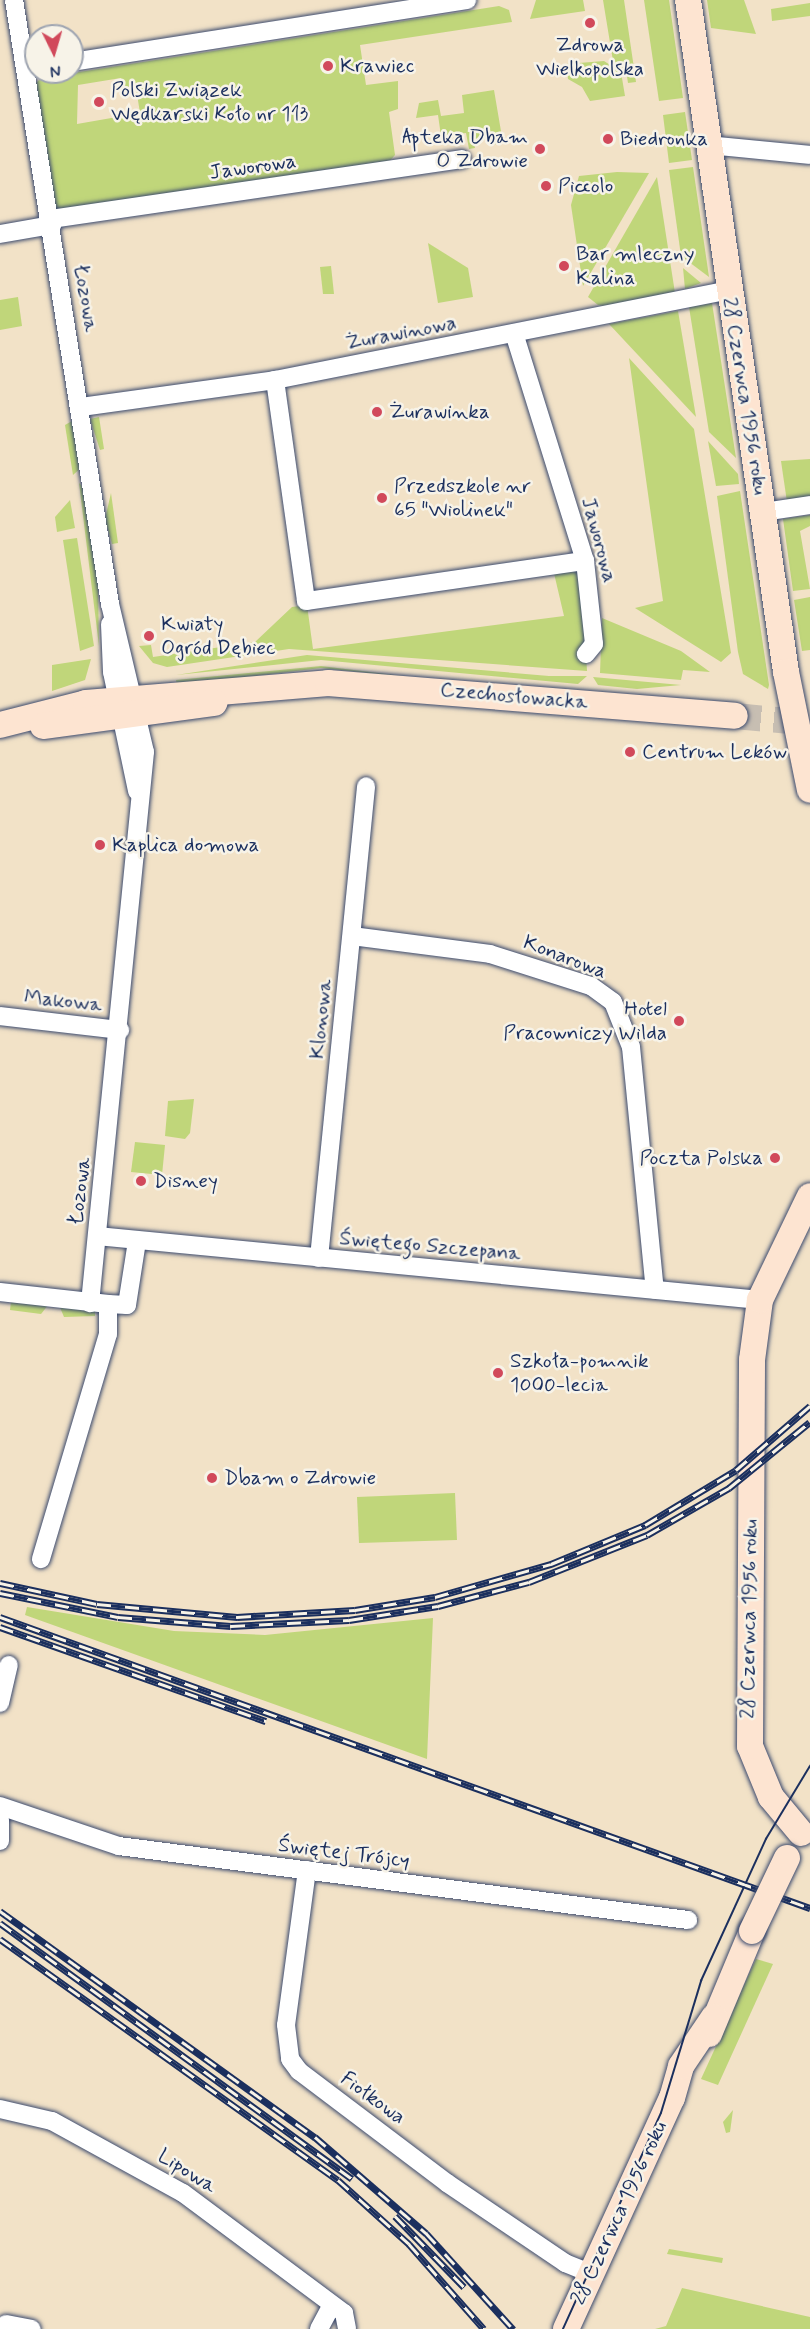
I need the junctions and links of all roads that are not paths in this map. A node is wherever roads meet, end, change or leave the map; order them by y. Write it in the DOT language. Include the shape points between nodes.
graph roads {
  1 [pos="14,0"];
  2 [pos="466,0"];
  3 [pos="688,0"];
  4 [pos="405,5"];
  5 [pos="24,40"];
  6 [pos="84,60"];
  7 [pos="33,84"];
  8 [pos="708,145"];
  9 [pos="810,155"];
  10 [pos="462,159"];
  11 [pos="52,222"];
  12 [pos="0,234"];
  13 [pos="729,290"];
  14 [pos="514,333"];
  15 [pos="275,380"];
  16 [pos="81,408"];
  17 [pos="810,505"];
  18 [pos="763,512"];
  19 [pos="585,561"];
  20 [pos="586,654"];
  21 [pos="127,708"];
  22 [pos="735,716"];
  23 [pos="0,725"];
  24 [pos="0,730"];
  25 [pos="366,786"];
  26 [pos="810,790"];
  27 [pos="352,936"];
  28 [pos="0,1016"];
  29 [pos="120,1030"];
  30 [pos="810,1197"];
  31 [pos="97,1236"];
  32 [pos="137,1240"];
  33 [pos="319,1258"];
  34 [pos="654,1290"];
  35 [pos="0,1292"];
  36 [pos="760,1300"];
  37 [pos="90,1303"];
  38 [pos="108,1304"];
  39 [pos="41,1559"];
  40 [pos="9,1665"];
  41 [pos="0,1702"];
  42 [pos="0,1806"];
  43 [pos="0,1820"];
  44 [pos="805,1825"];
  45 [pos="0,1841"];
  46 [pos="307,1870"];
  47 [pos="688,1920"];
  48 [pos="0,2109"];
  49 [pos="592,2274"];
  50 [pos="332,2305"];
  51 [pos="6,2324"];
  52 [pos="32,2329"];
  53 [pos="319,2329"];
  54 [pos="347,2329"];
  55 [pos="567,2329"];
  1 -- 5 [label="street, Łozowa"];
  2 -- 4 [label="street"];
  3 -- 8 [label="street, 28 Czerwca 1956 roku"];
  4 -- 6 [label="street"];
  7 -- 11 [label="street, Łozowa"];
  8 -- 9 [label="street"];
  8 -- 13 [label="street, 28 Czerwca 1956 roku"];
  10 -- 11 [label="street, Jaworowa"];
  11 -- 12 [label="street, Jaworowa"];
  11 -- 16 [label="street, Łozowa"];
  13 -- 14 [label="street, Żurawinowa"];
  13 -- 18 [label="street, 28 Czerwca 1956 roku"];
  14 -- 15 [label="street, Żurawinowa"];
  14 -- 19 [label="street, Jaworowa"];
  15 -- 16 [label="street, Żurawinowa"];
  15 -- 19 [label="street" via="306,601"];
  16 -- 21 [label="street, Łozowa"];
  17 -- 18 [label="street"];
  18 -- 26 [label="street, 28 Czerwca 1956 roku" via="789,695"];
  19 -- 20 [label="street, Jaworowa" via="594,644"];
  21 -- 22 [label="street, Czechosłowacka" via="293,684 391,686"];
  21 -- 23 [label="street, Czechosłowacka"];
  21 -- 24 [label="street, Czechosłowacka"];
  21 -- 29 [label="street, Łozowa" via="140,802"];
  25 -- 27 [label="street, Klonowa"];
  27 -- 33 [label="street, Klonowa"];
  27 -- 34 [label="street, Konarowa" via="490,954 591,986 613,1002 631,1047"];
  28 -- 29 [label="street, Makowa"];
  29 -- 31 [label="street, Łozowa"];
  30 -- 36 [label="street, 28 Czerwca 1956 roku"];
  31 -- 32 [label="street, Świętego Szczepana"];
  31 -- 37 [label="street, Łozowa"];
  32 -- 33 [label="street, Świętego Szczepana"];
  32 -- 38 [label="street" via="127,1305"];
  33 -- 34 [label="street, Świętego Szczepana"];
  34 -- 36 [label="street, Świętego Szczepana"];
  35 -- 37 [label="street"];
  36 -- 44 [label="street, 28 Czerwca 1956 roku" via="752,1360 748,1733 766,1789"];
  37 -- 38 [label="street"];
  38 -- 39 [label="street" via="108,1334"];
  40 -- 41 [label="street"];
  42 -- 46 [label="street, Świętej Trójcy" via="119,1846"];
  43 -- 45 [label="street"];
  44 -- 49 [label="street, 28 Czerwca 1956 roku, bridge" via="714,2017 688,2053 672,2098"];
  46 -- 47 [label="street, Świętej Trójcy"];
  46 -- 49 [label="street, Fiołkowa" via="286,2025 290,2058 299,2072 447,2183 565,2263"];
  48 -- 50 [label="street, Lipowa" via="51,2121 141,2169 238,2231"];
  49 -- 55 [label="street, 28 Czerwca 1956 roku"];
  50 -- 53 [label="street"];
  50 -- 54 [label="street, Lipowa" via="344,2313"];
  51 -- 52 [label="street"];
}
